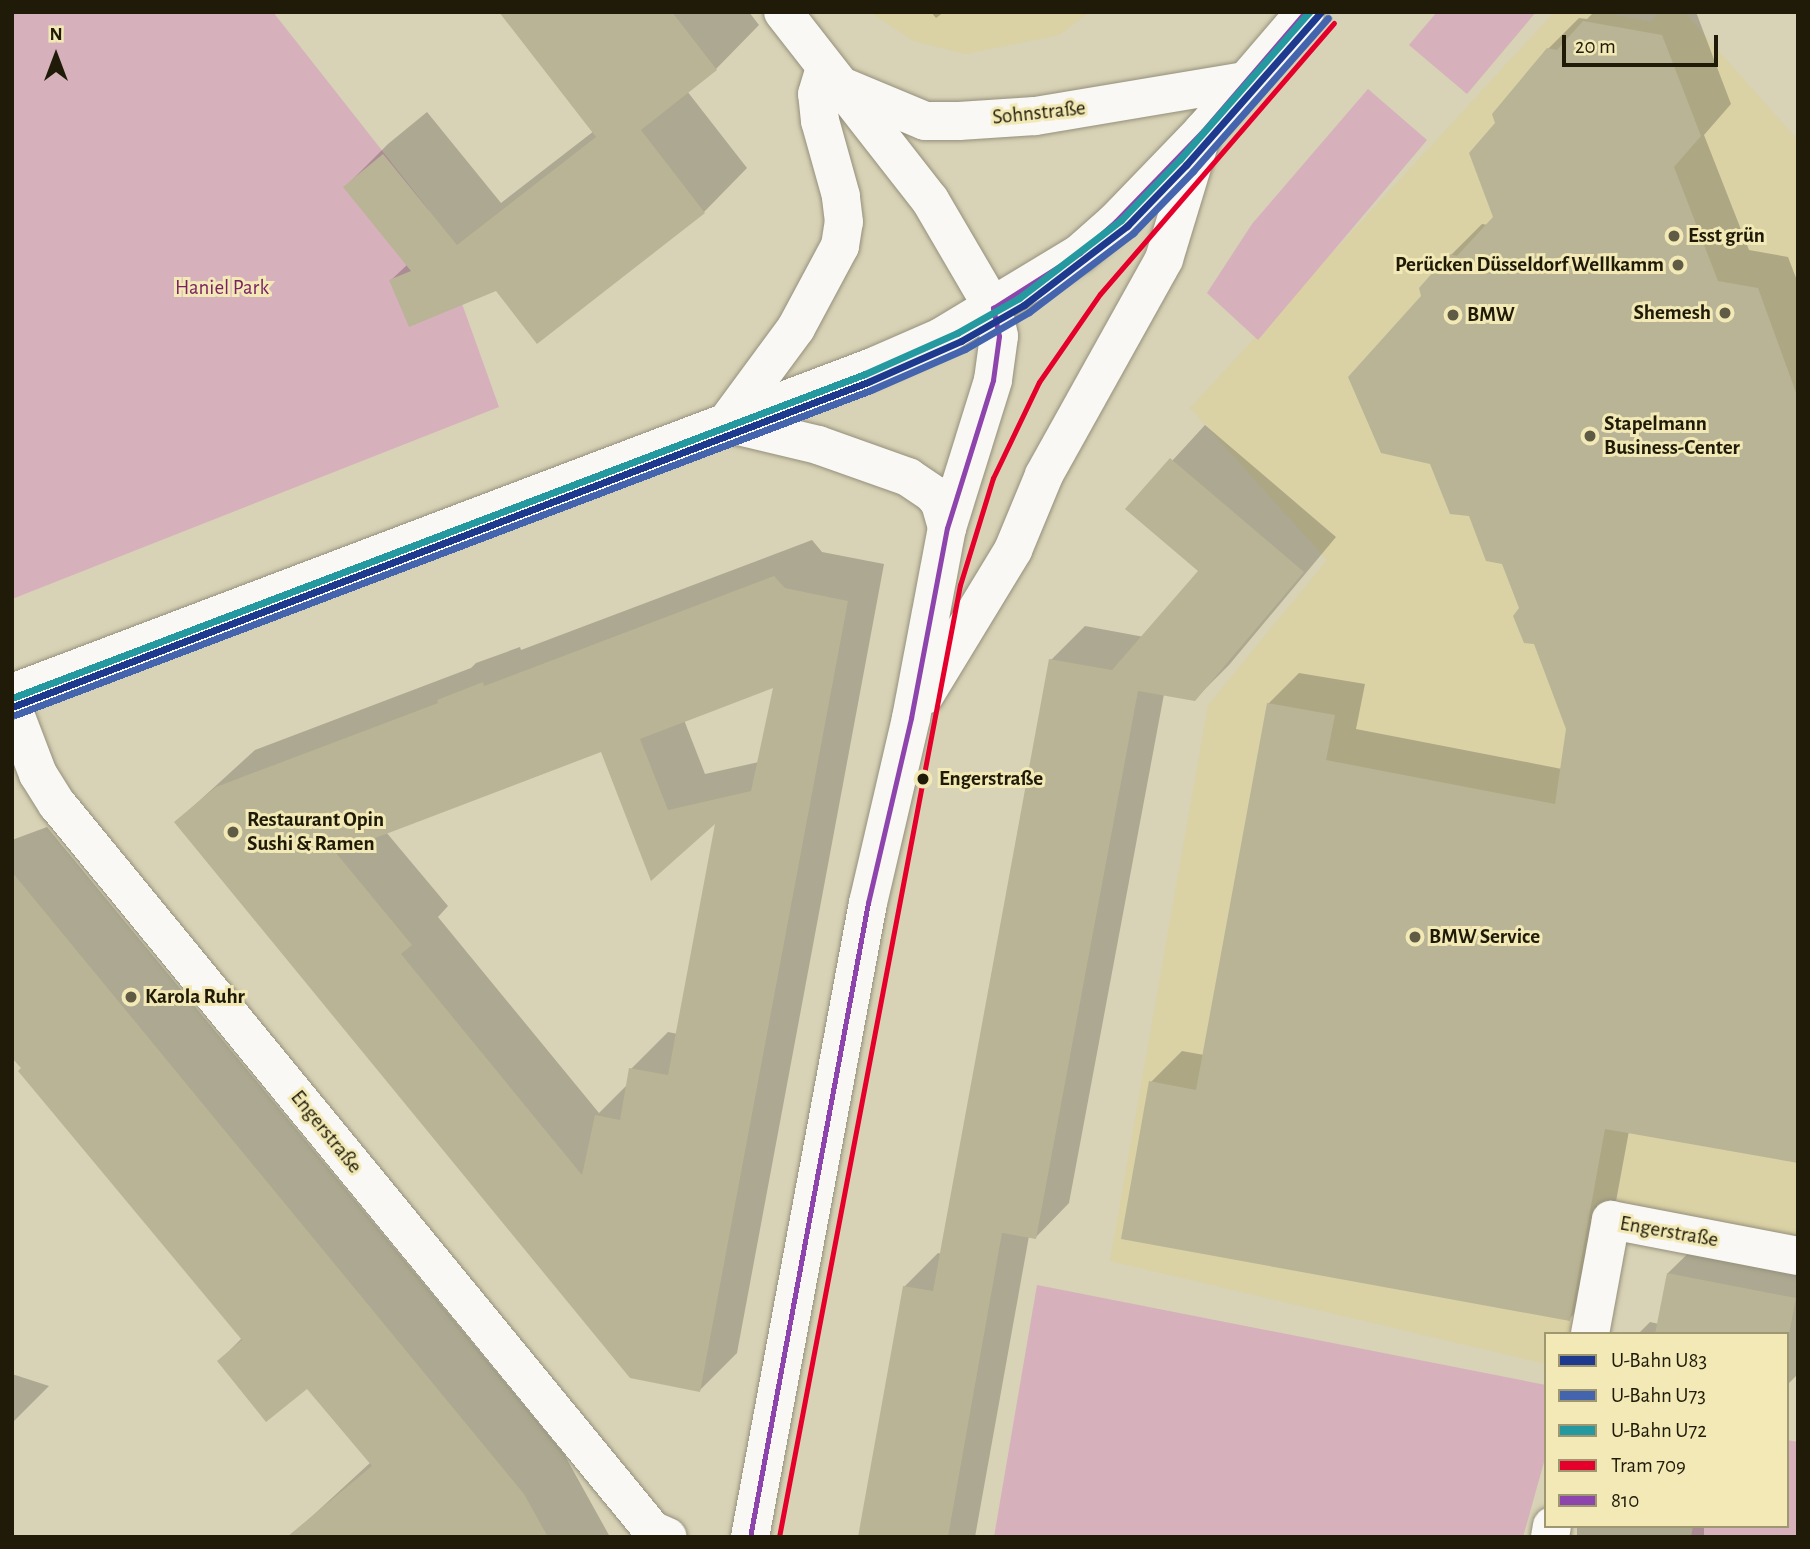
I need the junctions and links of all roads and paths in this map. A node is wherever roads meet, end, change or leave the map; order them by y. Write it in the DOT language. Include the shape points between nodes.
graph roads {
  1 [pos="783,12"];
  2 [pos="1305,12"];
  3 [pos="832,77"];
  4 [pos="1244,81"];
  5 [pos="1203,131"];
  6 [pos="993,308"];
  7 [pos="726,423"];
  8 [pos="947,528"];
  9 [pos="12,694"];
  10 [pos="12,706"];
  11 [pos="911,718"];
  12 [pos="1798,1256"];
  13 [pos="1590,1332"];
  14 [pos="668,1537"];
  15 [pos="750,1537"];
  1 -- 3 [label="street"];
  2 -- 4 [label="street"];
  3 -- 4 [label="street, Sohnstraße" via="925,121 1035,116"];
  3 -- 6 [label="street" via="930,200"];
  3 -- 7 [label="street" via="817,94 841,196 844,222 840,246 796,328"];
  4 -- 5 [label="street"];
  5 -- 6 [label="street" via="1080,253"];
  5 -- 11 [label="street" via="1164,259 1044,475 1013,550"];
  6 -- 7 [label="street" via="876,366"];
  6 -- 8 [label="street" via="999,336 993,380"];
  7 -- 8 [label="street" via="818,445 908,477 940,503"];
  7 -- 9 [label="street"];
  8 -- 11 [label="street"];
  10 -- 14 [label="street, Engerstraße" via="38,774 57,804 652,1530"];
  11 -- 15 [label="street" via="868,903"];
  12 -- 13 [label="street, Engerstraße" via="1611,1220"];
}
